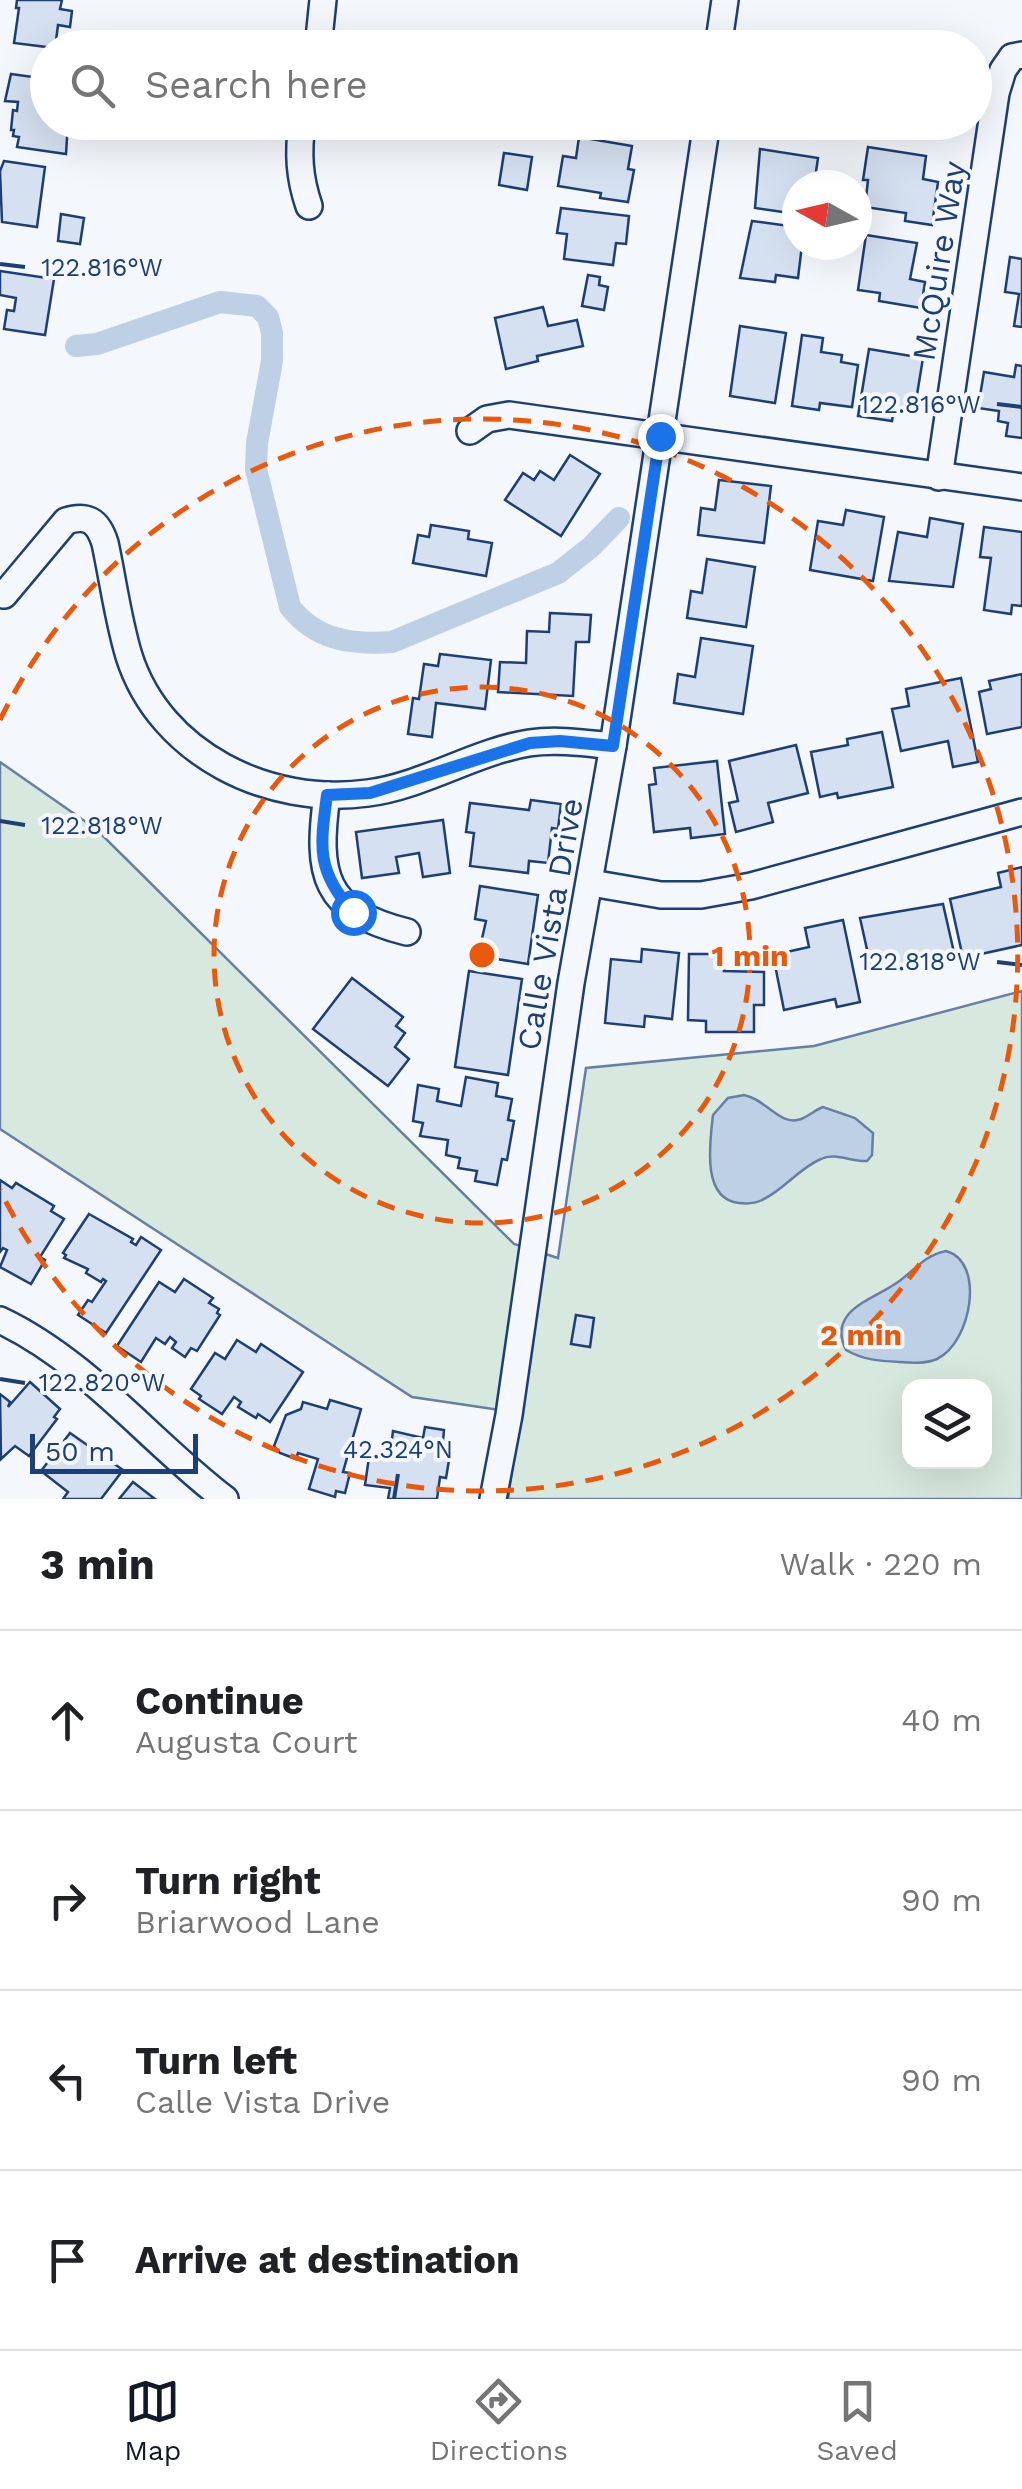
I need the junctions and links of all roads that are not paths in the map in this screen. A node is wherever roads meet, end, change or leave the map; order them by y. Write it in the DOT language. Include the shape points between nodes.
graph roads {
  1 [pos="324,0"];
  2 [pos="724,0"];
  3 [pos="320,30"];
  4 [pos="720,30"];
  5 [pos="1017,56"];
  6 [pos="992,120"];
  7 [pos="299,140"];
  8 [pos="703,140"];
  9 [pos="989,140"];
  10 [pos="309,206"];
  11 [pos="470,431"];
  12 [pos="660,436"];
  13 [pos="939,477"];
  14 [pos="1022,488"];
  15 [pos="4,594"];
  16 [pos="613,746"];
  17 [pos="327,795"];
  18 [pos="1022,812"];
  19 [pos="591,883"];
  20 [pos="407,932"];
  21 [pos="0,1320"];
  22 [pos="225,1499"];
  23 [pos="493,1499"];
  1 -- 3 [label="street"];
  2 -- 4 [label="street"];
  5 -- 6 [label="street, McQuire Way" via="1004,70"];
  7 -- 10 [label="street"];
  8 -- 12 [label="street, Calle Vista Drive"];
  9 -- 13 [label="street, McQuire Way"];
  11 -- 12 [label="street" via="509,414"];
  12 -- 13 [label="street"];
  12 -- 16 [label="street, Calle Vista Drive"];
  13 -- 14 [label="street"];
  15 -- 17 [label="street" via="66,522 92,520 105,544 129,656 170,728 240,775"];
  16 -- 17 [label="street" via="530,743 370,793"];
  16 -- 19 [label="street, Calle Vista Drive"];
  17 -- 20 [label="street" via="322,848 332,889 371,923"];
  18 -- 19 [label="street" via="701,896"];
  19 -- 23 [label="street, Calle Vista Drive"];
  21 -- 22 [label="street" via="62,1357"];
}
